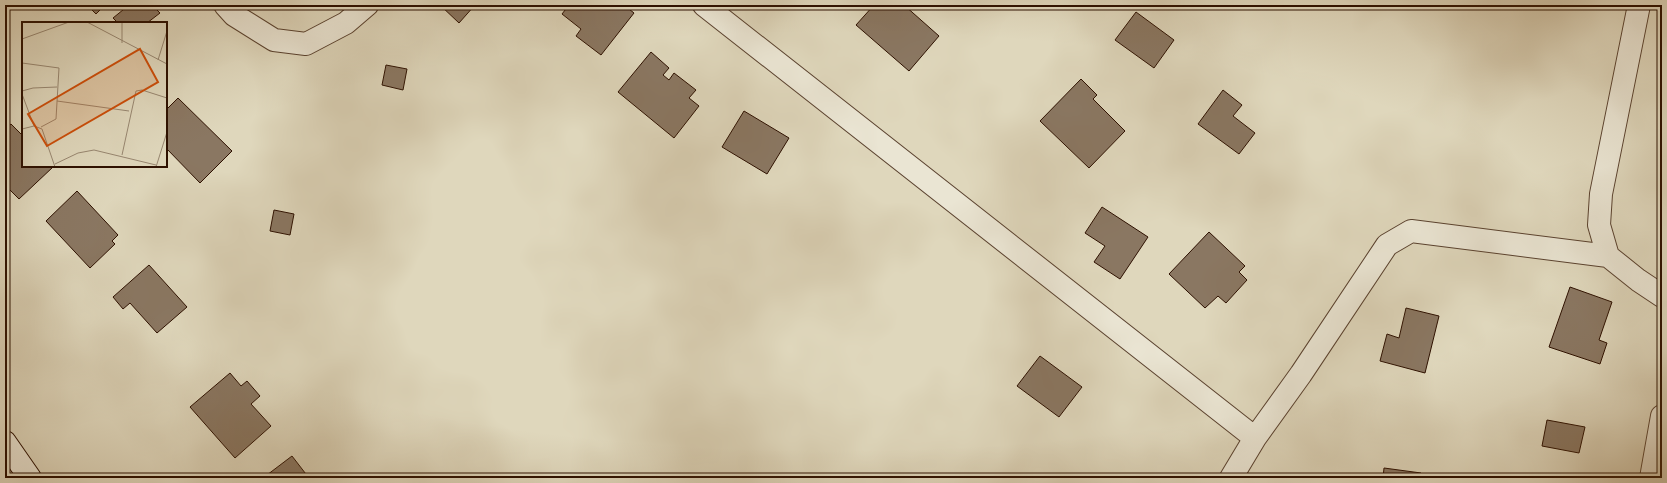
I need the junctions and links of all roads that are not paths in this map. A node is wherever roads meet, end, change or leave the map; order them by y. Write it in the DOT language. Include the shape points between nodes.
graph roads {
  1 [pos="224,5"];
  2 [pos="367,5"];
  3 [pos="704,5"];
  4 [pos="1639,5"];
  5 [pos="1608,256"];
  6 [pos="1662,296"];
  7 [pos="1662,416"];
  8 [pos="1255,438"];
  9 [pos="5,442"];
  10 [pos="30,478"];
  11 [pos="1231,478"];
  12 [pos="1651,478"];
  1 -- 2 [label="street" via="234,15 274,40 306,44 346,23"];
  3 -- 8 [label="street"];
  4 -- 5 [label="street" via="1601,194 1599,225"];
  5 -- 6 [label="street"];
  5 -- 8 [label="street" via="1411,231 1387,244 1301,374"];
  7 -- 12 [label="street"];
  8 -- 11 [label="street"];
  9 -- 10 [label="street"];
}
